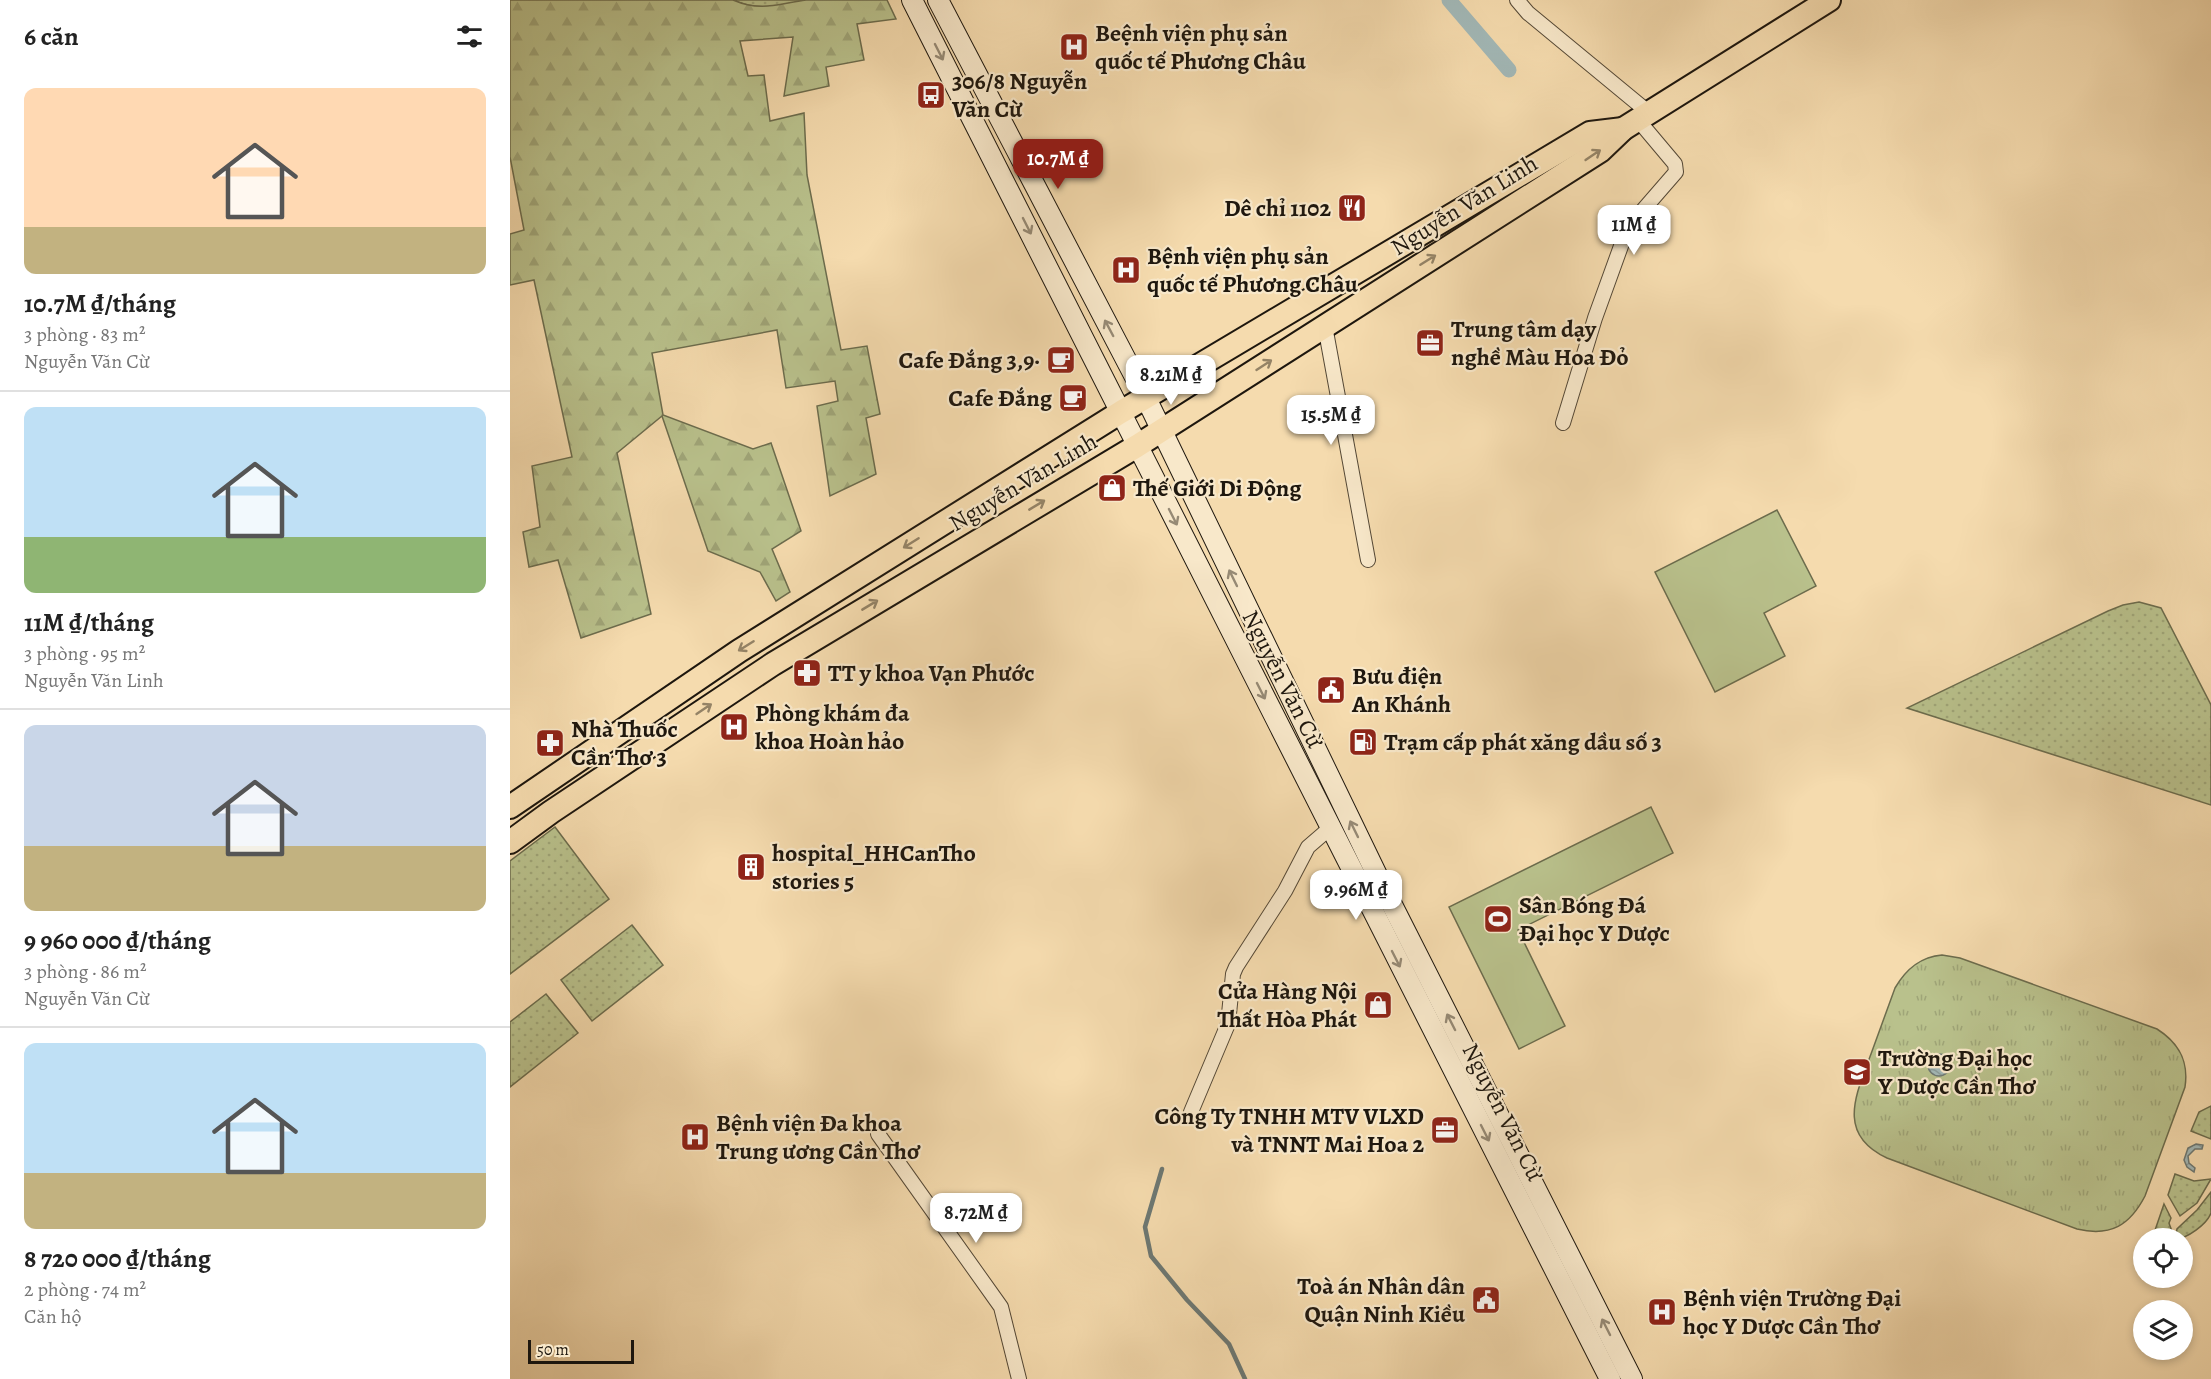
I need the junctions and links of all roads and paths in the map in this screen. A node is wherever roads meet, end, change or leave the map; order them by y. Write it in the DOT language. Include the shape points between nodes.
graph roads {
  1 [pos="912,0"];
  2 [pos="938,0"];
  3 [pos="1517,0"];
  4 [pos="1829,0"];
  5 [pos="1636,120"];
  6 [pos="1325,326"];
  7 [pos="1146,398"];
  8 [pos="1122,412"];
  9 [pos="1563,423"];
  10 [pos="1162,431"];
  11 [pos="1137,446"];
  12 [pos="1368,560"];
  13 [pos="533,789"];
  14 [pos="510,807"];
  15 [pos="551,812"];
  16 [pos="1330,828"];
  17 [pos="510,842"];
  18 [pos="1191,1112"];
  19 [pos="878,1134"];
  20 [pos="1019,1379"];
  21 [pos="1610,1379"];
  22 [pos="1632,1379"];
  1 -- 8 [label="main road, Nguyễn Văn Cừ, one-way"];
  7 -- 2 [label="main road, Nguyễn Văn Cừ, one-way"];
  3 -- 5 [label="street"];
  4 -- 5 [label="highway, Nguyễn Văn Linh"];
  6 -- 5 [label="highway, Nguyễn Văn Linh, one-way" via="1600,151"];
  5 -- 7 [label="highway, Nguyễn Văn Linh" via="1590,134"];
  5 -- 9 [label="street" via="1675,164 1676,172 1625,235"];
  10 -- 6 [label="highway, Nguyễn Văn Linh, one-way"];
  6 -- 12 [label="street"];
  7 -- 8 [label="highway, Nguyễn Văn Linh"];
  7 -- 10 [label="main road, Nguyễn Văn Cừ"];
  8 -- 11 [label="main road, Nguyễn Văn Cừ"];
  8 -- 13 [label="highway, Nguyễn Văn Linh, one-way" via="739,651"];
  10 -- 11 [label="highway, Nguyễn Văn Linh"];
  22 -- 10 [label="main road, Nguyễn Văn Cừ, one-way" via="1382,885"];
  15 -- 11 [label="highway, Nguyễn Văn Linh, one-way" via="772,664"];
  11 -- 16 [label="main road, Nguyễn Văn Cừ, one-way"];
  13 -- 14 [label="highway, Nguyễn Văn Linh"];
  13 -- 15 [label="highway"];
  15 -- 17 [label="highway, Nguyễn Văn Linh"];
  16 -- 18 [label="street" via="1308,847 1236,967 1228,1024"];
  16 -- 21 [label="main road, Nguyễn Văn Cừ, one-way"];
  19 -- 20 [label="street" via="1001,1307"];
}
